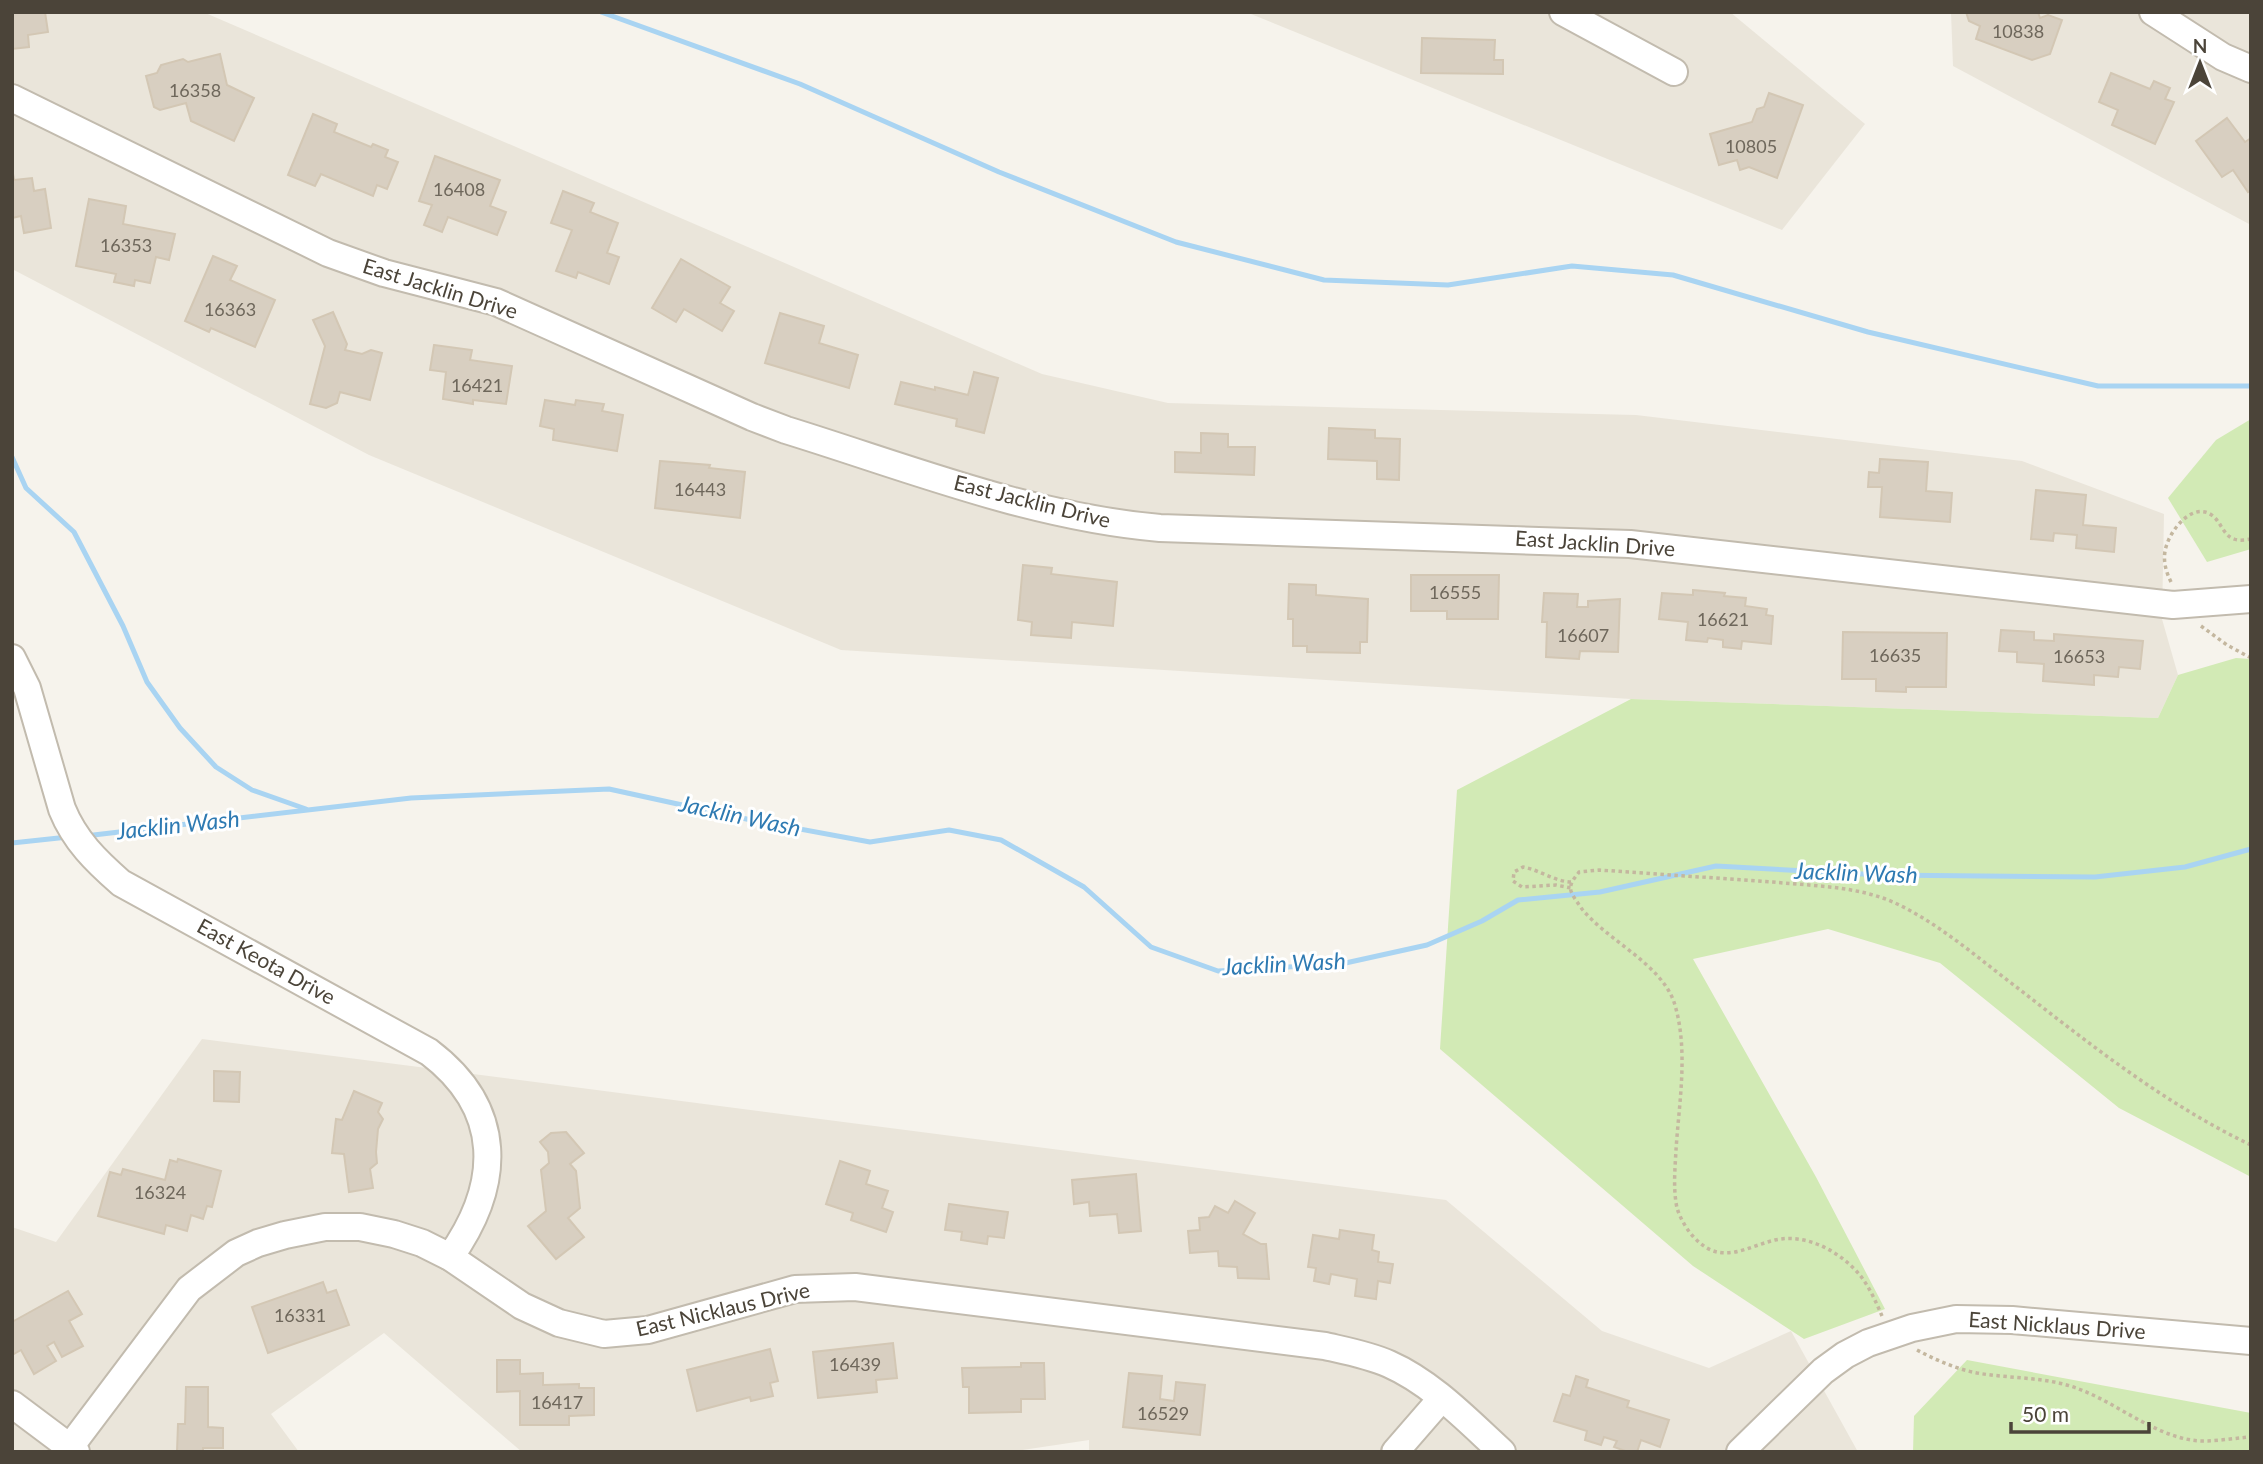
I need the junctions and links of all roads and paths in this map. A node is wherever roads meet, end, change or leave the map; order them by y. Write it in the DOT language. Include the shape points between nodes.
graph roads {
  1 [pos="1563,12"];
  2 [pos="2153,12"];
  3 [pos="2251,69"];
  4 [pos="1674,72"];
  5 [pos="12,98"];
  6 [pos="2251,539"];
  7 [pos="2251,599"];
  8 [pos="2184,604"];
  9 [pos="2251,657"];
  10 [pos="12,658"];
  11 [pos="1571,885"];
  12 [pos="2251,1145"];
  13 [pos="450,1257"];
  14 [pos="1896,1334"];
  15 [pos="2251,1341"];
  16 [pos="1441,1399"];
  17 [pos="12,1404"];
  18 [pos="2251,1437"];
  19 [pos="73,1450"];
  20 [pos="1395,1452"];
  21 [pos="1502,1452"];
  22 [pos="1740,1452"];
  1 -- 4 [label="street"];
  2 -- 3 [label="street" via="2223,57"];
  5 -- 8 [label="street, East Jacklin Drive" via="328,253 384,273 496,302 786,430 1046,510 1112,524 1160,528 1630,544"];
  6 -- 8 [label="path" via="2235,540 2210,513 2186,516 2165,547 2164,559"];
  7 -- 8 [label="street, East Jacklin Drive"];
  8 -- 9 [label="path" via="2209,633"];
  10 -- 13 [label="street, East Keota Drive" via="27,688 62,809 70,828 96,861 121,883 429,1052 468,1090 486,1137 486,1183 477,1210"];
  11 -- 11 [label="path" via="1533,869 1523,867 1514,872 1513,881 1522,887"];
  11 -- 12 [label="path" via="1579,872 1599,870 1822,885 1891,901 1961,945 2170,1101"];
  11 -- 14 [label="path" via="1576,901 1592,922 1660,977 1670,993 1681,1035 1674,1178 1678,1209 1687,1229 1700,1244 1728,1254 1793,1238 1827,1248 1859,1274 1885,1323"];
  13 -- 16 [label="street, East Nicklaus Drive" via="522,1307 559,1323 604,1334 648,1330 795,1289 855,1287 1325,1346 1387,1363"];
  13 -- 19 [label="street, East Nicklaus Drive" via="422,1243 360,1227 325,1227 285,1235 236,1253 189,1289"];
  14 -- 15 [label="street, East Nicklaus Drive" via="1956,1319 2012,1320"];
  14 -- 18 [label="path" via="1907,1345 1953,1367 2066,1385 2192,1440"];
  14 -- 22 [label="street, East Nicklaus Drive" via="1845,1355 1823,1371"];
  16 -- 20 [label="street"];
  16 -- 21 [label="street, East Nicklaus Drive"];
  17 -- 19 [label="street"];
}
